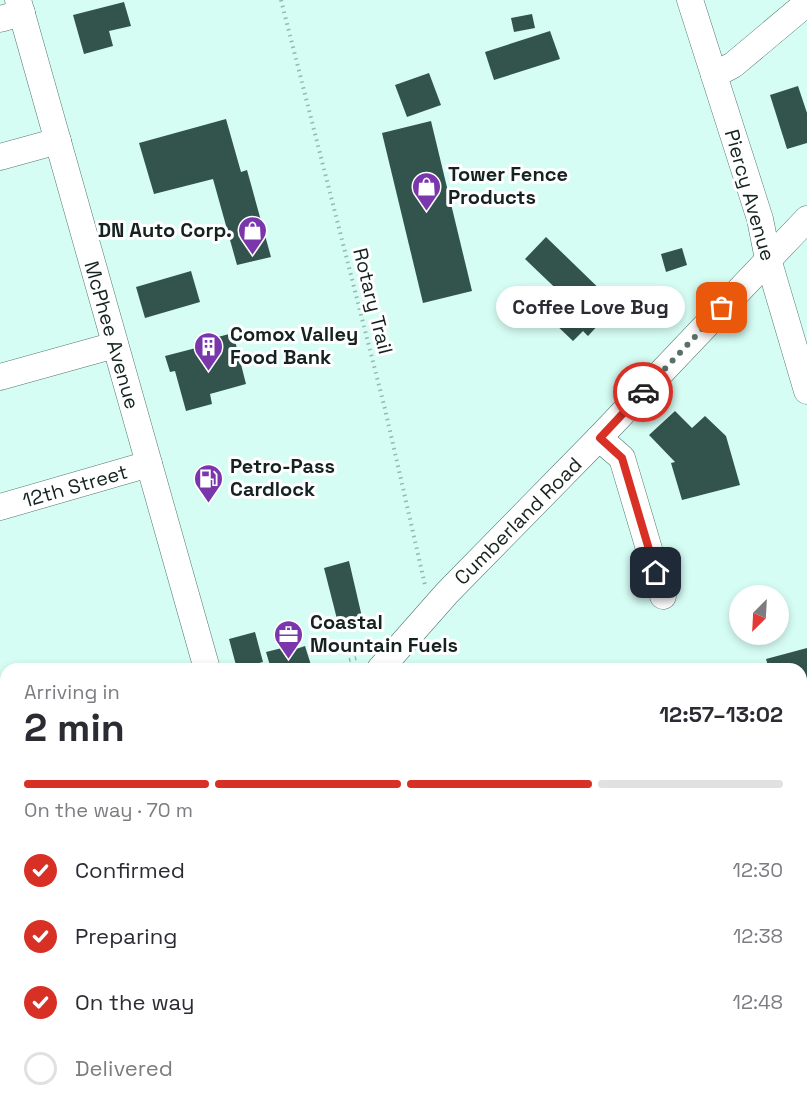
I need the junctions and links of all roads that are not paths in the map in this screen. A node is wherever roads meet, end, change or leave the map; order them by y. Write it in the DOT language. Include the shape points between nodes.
graph roads {
  1 [pos="690,0"];
  2 [pos="807,3"];
  3 [pos="13,11"];
  4 [pos="714,75"];
  5 [pos="58,141"];
  6 [pos="0,157"];
  7 [pos="807,219"];
  8 [pos="768,259"];
  9 [pos="116,345"];
  10 [pos="0,377"];
  11 [pos="807,391"];
  12 [pos="600,438"];
  13 [pos="149,464"];
  14 [pos="0,507"];
  15 [pos="663,596"];
  16 [pos="205,663"];
  17 [pos="385,663"];
  1 -- 4 [label="street, Piercy Avenue"];
  2 -- 4 [label="street"];
  3 -- 5 [label="street, McPhee Avenue"];
  4 -- 8 [label="street, Piercy Avenue" via="760,219"];
  5 -- 6 [label="street"];
  5 -- 9 [label="street, McPhee Avenue"];
  7 -- 8 [label="street, Cumberland Road"];
  8 -- 11 [label="street, Piercy Avenue"];
  8 -- 12 [label="street, Cumberland Road"];
  9 -- 10 [label="street"];
  9 -- 13 [label="street, McPhee Avenue"];
  12 -- 15 [label="street" via="622,458"];
  12 -- 17 [label="street, Cumberland Road"];
  13 -- 14 [label="street, 12th Street"];
  13 -- 16 [label="street, McPhee Avenue"];
}
